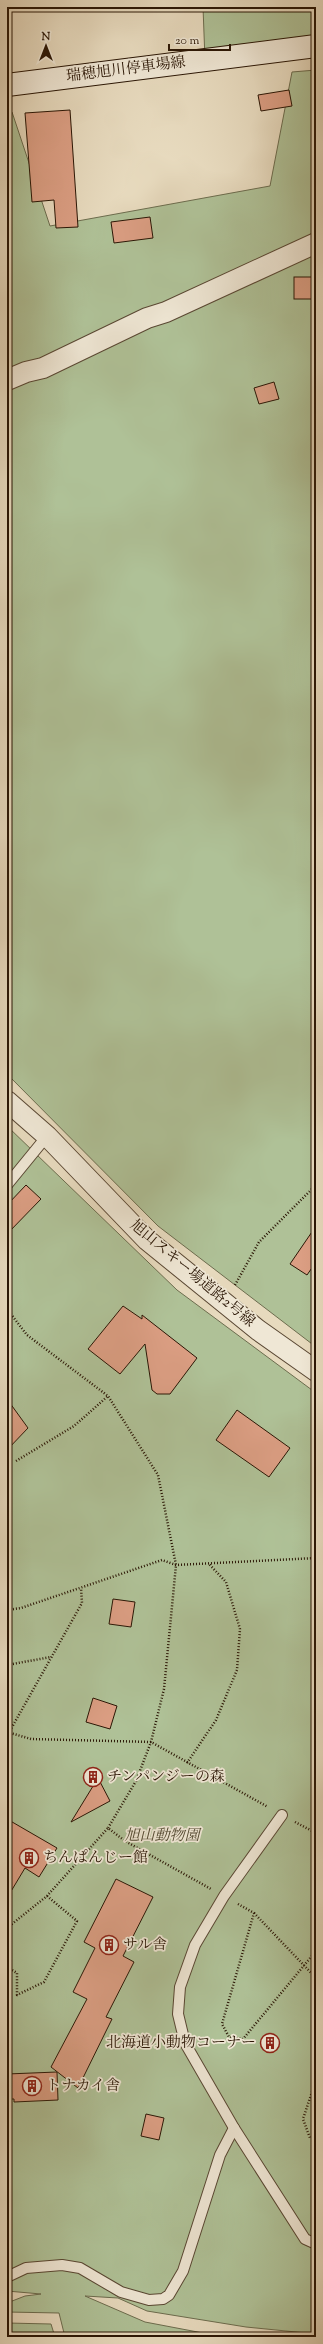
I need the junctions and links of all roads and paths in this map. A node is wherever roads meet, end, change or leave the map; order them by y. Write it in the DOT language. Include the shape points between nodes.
graph roads {
  1 [pos="316,46"];
  2 [pos="7,85"];
  3 [pos="316,243"];
  4 [pos="7,380"];
  5 [pos="7,1101"];
  6 [pos="47,1136"];
  7 [pos="7,1185"];
  8 [pos="316,1185"];
  9 [pos="233,1288"];
  10 [pos="7,1309"];
  11 [pos="316,1371"];
  12 [pos="108,1396"];
  13 [pos="16,1461"];
  14 [pos="316,1558"];
  15 [pos="209,1564"];
  16 [pos="176,1565"];
  17 [pos="81,1588"];
  18 [pos="7,1610"];
  19 [pos="52,1657"];
  20 [pos="7,1665"];
  21 [pos="8,1732"];
  22 [pos="7,1736"];
  23 [pos="152,1742"];
  24 [pos="187,1763"];
  25 [pos="282,1815"];
  26 [pos="108,1828"];
  27 [pos="316,1834"];
  28 [pos="47,1896"];
  29 [pos="224,1896"];
  30 [pos="254,1913"];
  31 [pos="7,1928"];
  32 [pos="316,1951"];
  33 [pos="305,1964"];
  34 [pos="7,1967"];
  35 [pos="316,1978"];
  36 [pos="316,2080"];
  37 [pos="234,2128"];
  38 [pos="316,2138"];
  39 [pos="316,2244"];
  40 [pos="7,2277"];
  1 -- 2 [label="main road, 瑞穂旭川停車場線"];
  3 -- 4 [label="street" via="166,312 146,318 43,368"];
  5 -- 6 [label="street, 旭山スキー場道路2号線"];
  6 -- 7 [label="lane"];
  6 -- 11 [label="street, 旭山スキー場道路2号線" via="147,1240 258,1330"];
  8 -- 9 [label="path" via="259,1242"];
  10 -- 12 [label="path" via="27,1335"];
  12 -- 13 [label="path" via="74,1426"];
  12 -- 16 [label="path" via="158,1475"];
  14 -- 15 [label="path"];
  15 -- 16 [label="path"];
  15 -- 24 [label="path" via="226,1582 240,1629 237,1670 216,1720"];
  16 -- 17 [label="path" via="162,1560"];
  16 -- 23 [label="path" via="164,1688"];
  17 -- 18 [label="path" via="21,1608"];
  17 -- 19 [label="path" via="82,1604"];
  19 -- 20 [label="path"];
  19 -- 21 [label="path"];
  21 -- 22 [label="path"];
  21 -- 23 [label="path" via="31,1739"];
  23 -- 24 [label="path"];
  23 -- 26 [label="path" via="136,1781"];
  24 -- 25 [label="path"];
  25 -- 27 [label="path"];
  25 -- 29 [label="lane"];
  26 -- 28 [label="path"];
  26 -- 29 [label="path" via="125,1841"];
  28 -- 31 [label="path"];
  28 -- 34 [label="path" via="77,1921 44,1982 17,1994 17,1973"];
  29 -- 30 [label="path"];
  29 -- 37 [label="lane" via="194,1945 180,1987 178,2014 185,2043"];
  30 -- 33 [label="path"];
  30 -- 33 [label="path" via="222,2024 229,2036 243,2039"];
  32 -- 33 [label="path"];
  33 -- 35 [label="path"];
  36 -- 38 [label="path" via="303,2119 310,2138"];
  37 -- 39 [label="lane" via="305,2239"];
  37 -- 40 [label="lane" via="220,2155 183,2271 169,2295 163,2299 148,2300 128,2294 80,2268 62,2265 26,2268"];
}
